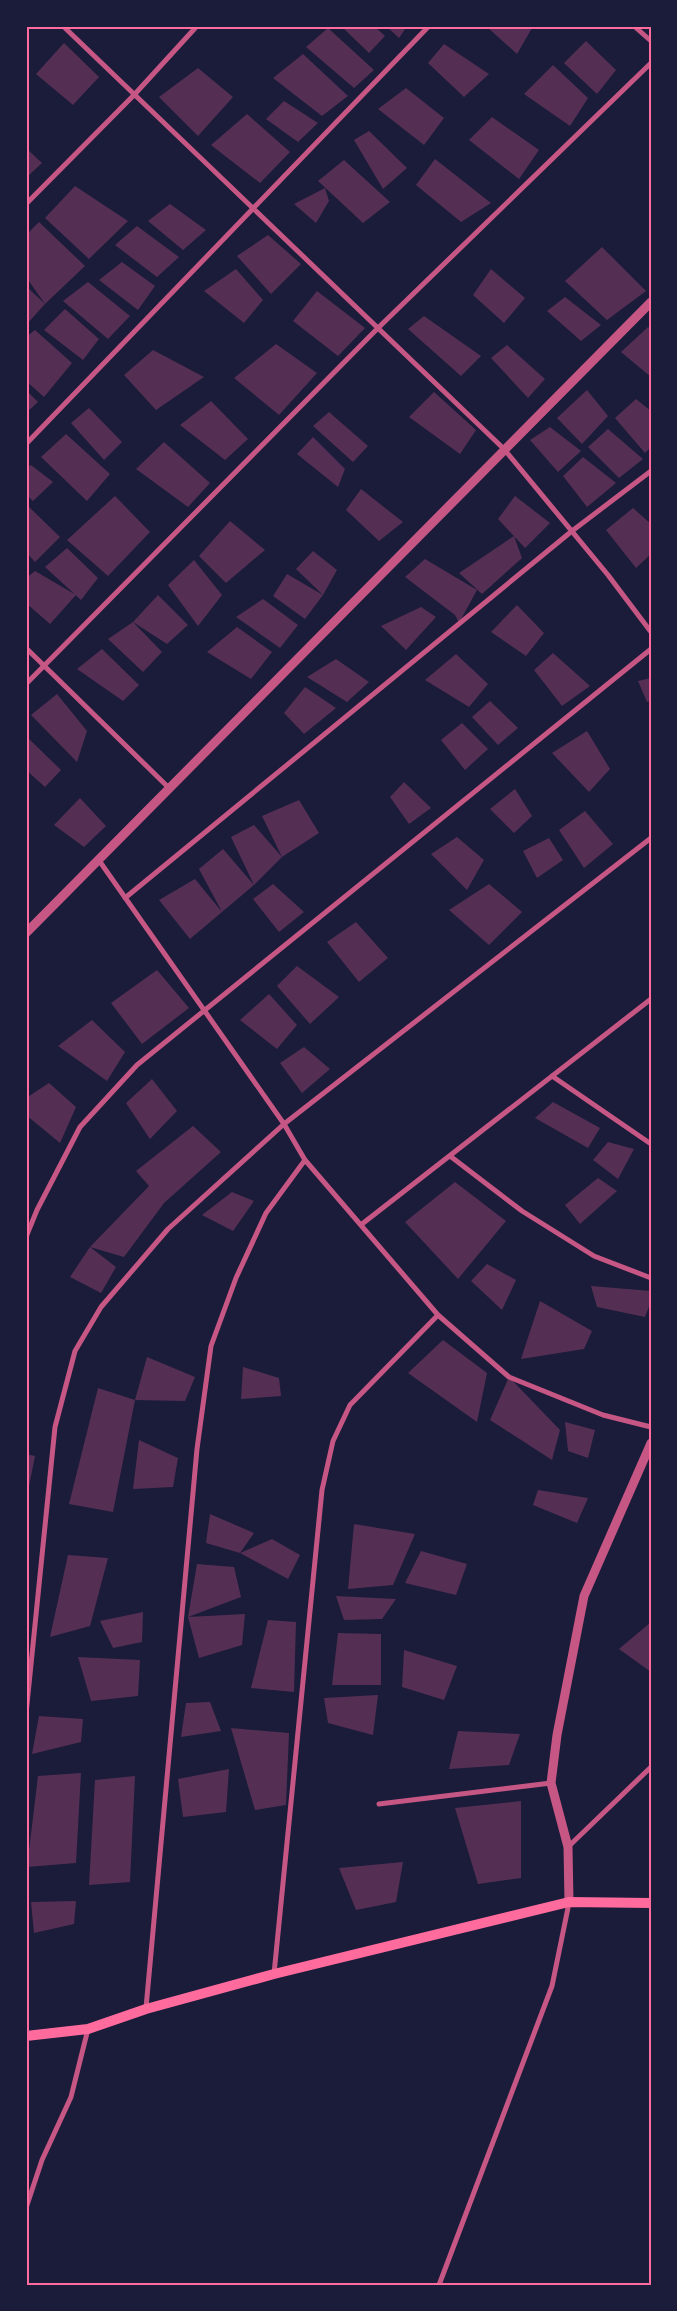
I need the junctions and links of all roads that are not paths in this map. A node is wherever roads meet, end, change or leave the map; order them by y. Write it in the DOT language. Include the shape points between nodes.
graph roads {
  1 [pos="63,26"];
  2 [pos="197,26"];
  3 [pos="429,26"];
  4 [pos="634,26"];
  5 [pos="651,41"];
  6 [pos="651,63"];
  7 [pos="134,94"];
  8 [pos="26,204"];
  9 [pos="253,208"];
  10 [pos="651,302"];
  11 [pos="378,328"];
  12 [pos="26,444"];
  13 [pos="504,449"];
  14 [pos="651,471"];
  15 [pos="572,531"];
  16 [pos="651,632"];
  17 [pos="26,648"];
  18 [pos="651,649"];
  19 [pos="44,665"];
  20 [pos="26,684"];
  21 [pos="169,788"];
  22 [pos="651,838"];
  23 [pos="98,859"];
  24 [pos="125,898"];
  25 [pos="26,933"];
  26 [pos="651,999"];
  27 [pos="205,1012"];
  28 [pos="552,1076"];
  29 [pos="284,1124"];
  30 [pos="651,1144"];
  31 [pos="450,1156"];
  32 [pos="305,1160"];
  33 [pos="362,1224"];
  34 [pos="26,1237"];
  35 [pos="651,1278"];
  36 [pos="438,1315"];
  37 [pos="651,1428"];
  38 [pos="651,1443"];
  39 [pos="26,1714"];
  40 [pos="651,1767"];
  41 [pos="551,1783"];
  42 [pos="379,1804"];
  43 [pos="568,1847"];
  44 [pos="569,1902"];
  45 [pos="651,1902"];
  46 [pos="274,1974"];
  47 [pos="146,2009"];
  48 [pos="88,2028"];
  49 [pos="26,2036"];
  50 [pos="26,2208"];
  51 [pos="439,2285"];
  1 -- 7 [label="street"];
  2 -- 7 [label="street"];
  3 -- 9 [label="street"];
  4 -- 5 [label="street"];
  6 -- 11 [label="street"];
  7 -- 8 [label="street"];
  7 -- 9 [label="street"];
  9 -- 11 [label="street"];
  9 -- 12 [label="street"];
  10 -- 13 [label="street"];
  11 -- 13 [label="street"];
  11 -- 19 [label="street"];
  13 -- 15 [label="street"];
  13 -- 21 [label="street"];
  14 -- 15 [label="street"];
  15 -- 16 [label="street"];
  15 -- 24 [label="street"];
  17 -- 19 [label="street"];
  18 -- 27 [label="street"];
  19 -- 20 [label="street"];
  19 -- 21 [label="street"];
  21 -- 23 [label="street"];
  22 -- 29 [label="street"];
  23 -- 24 [label="street"];
  23 -- 25 [label="street"];
  24 -- 27 [label="street"];
  26 -- 28 [label="street"];
  27 -- 29 [label="street"];
  27 -- 34 [label="street" via="137,1065 80,1128"];
  28 -- 30 [label="street"];
  28 -- 31 [label="street"];
  29 -- 32 [label="street"];
  29 -- 39 [label="street" via="168,1228 101,1307 75,1351 55,1427"];
  31 -- 33 [label="street"];
  31 -- 35 [label="street" via="522,1211 594,1256"];
  32 -- 33 [label="street"];
  32 -- 47 [label="street" via="266,1213 236,1278 211,1346 197,1449"];
  33 -- 36 [label="street"];
  36 -- 37 [label="street" via="508,1377 603,1415"];
  36 -- 46 [label="street" via="350,1405 333,1440 322,1490"];
  38 -- 41 [label="street" via="584,1596"];
  40 -- 43 [label="street"];
  41 -- 42 [label="street"];
  41 -- 43 [label="street"];
  43 -- 44 [label="street"];
  44 -- 45 [label="main road"];
  44 -- 46 [label="main road"];
  44 -- 51 [label="street" via="552,1986"];
  46 -- 47 [label="main road"];
  47 -- 48 [label="main road"];
  48 -- 49 [label="main road"];
  48 -- 50 [label="street" via="71,2097 42,2160"];
}
